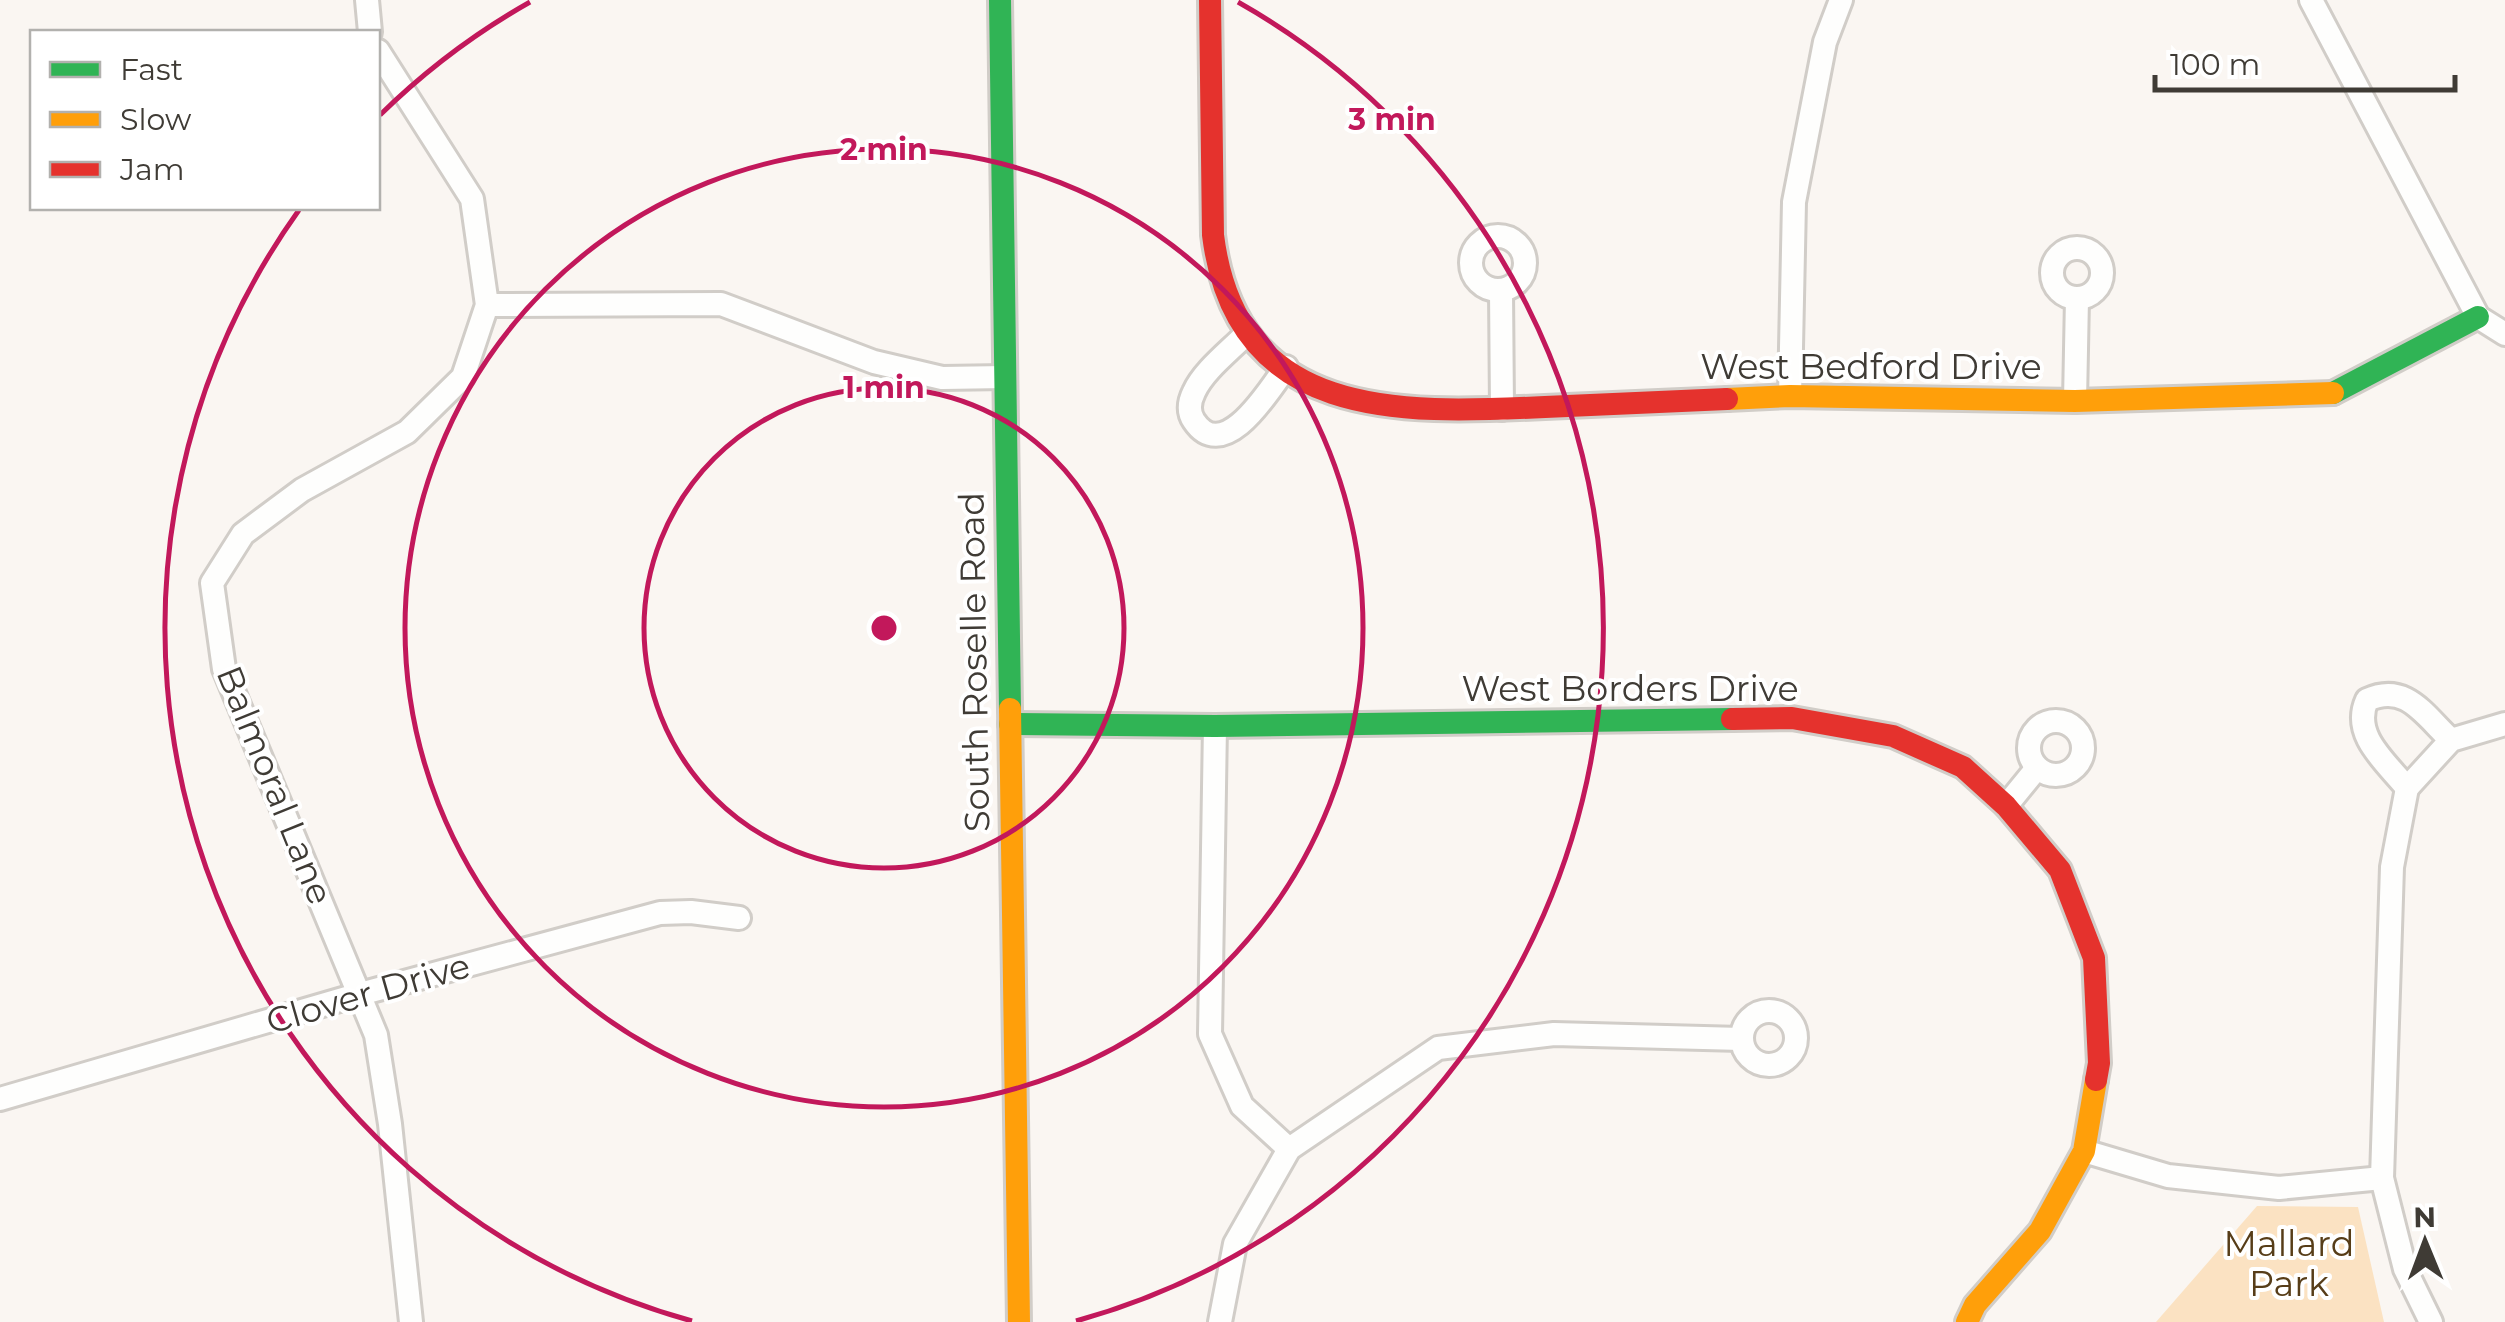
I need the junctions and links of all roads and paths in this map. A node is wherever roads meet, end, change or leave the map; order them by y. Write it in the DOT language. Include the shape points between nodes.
graph roads {
  1 [pos="367,0"];
  2 [pos="1000,0"];
  3 [pos="1210,0"];
  4 [pos="1840,0"];
  5 [pos="2311,0"];
  6 [pos="370,30"];
  7 [pos="380,54"];
  8 [pos="1501,290"];
  9 [pos="2077,298"];
  10 [pos="487,304"];
  11 [pos="2478,317"];
  12 [pos="2505,334"];
  13 [pos="1254,341"];
  14 [pos="1286,368"];
  15 [pos="1004,377"];
  16 [pos="1790,396"];
  17 [pos="2075,400"];
  18 [pos="1502,408"];
  19 [pos="1010,724"];
  20 [pos="2505,724"];
  21 [pos="1214,726"];
  22 [pos="2451,740"];
  23 [pos="2037,768"];
  24 [pos="2407,788"];
  25 [pos="2006,806"];
  26 [pos="739,918"];
  27 [pos="360,994"];
  28 [pos="1741,1038"];
  29 [pos="0,1098"];
  30 [pos="1289,1149"];
  31 [pos="2084,1151"];
  32 [pos="2382,1178"];
  33 [pos="411,1322"];
  34 [pos="1018,1322"];
  35 [pos="1220,1322"];
  36 [pos="1967,1322"];
  37 [pos="2431,1322"];
  1 -- 6 [label="street"];
  2 -- 15 [label="street, South Roselle Road"];
  3 -- 13 [label="street" via="1213,235 1228,299"];
  4 -- 16 [label="street" via="1825,42 1794,202"];
  5 -- 11 [label="street"];
  7 -- 10 [label="street" via="472,199"];
  8 -- 18 [label="street"];
  9 -- 17 [label="street"];
  10 -- 15 [label="street" via="720,304 874,362 942,378"];
  10 -- 27 [label="street, Balmoral Lane" via="463,377 407,432 302,490 243,534 212,583 224,669"];
  11 -- 12 [label="street"];
  11 -- 17 [label="street, West Bedford Drive" via="2334,394"];
  13 -- 14 [label="street, West Bedford Drive"];
  13 -- 14 [label="street" via="1195,388 1190,416 1199,428 1233,431"];
  14 -- 18 [label="street, West Bedford Drive" via="1358,404"];
  15 -- 19 [label="street, South Roselle Road"];
  16 -- 17 [label="street, West Bedford Drive"];
  16 -- 18 [label="street, West Bedford Drive"];
  19 -- 21 [label="street, West Borders Drive"];
  19 -- 34 [label="street, South Roselle Road"];
  20 -- 22 [label="street"];
  21 -- 25 [label="street, West Borders Drive" via="1792,718 1892,736 1963,767"];
  21 -- 30 [label="street" via="1210,1034 1242,1106"];
  22 -- 24 [label="street"];
  22 -- 24 [label="street" via="2404,696 2384,692 2367,700 2360,713 2364,734"];
  23 -- 25 [label="street"];
  24 -- 32 [label="street" via="2392,867"];
  25 -- 31 [label="street, West Borders Drive" via="2060,870 2094,958 2100,1063"];
  26 -- 27 [label="street, Clover Drive" via="660,913"];
  27 -- 29 [label="street, Clover Drive"];
  27 -- 33 [label="street, Balmoral Lane" via="376,1035 390,1124"];
  28 -- 30 [label="street" via="1554,1034 1438,1048"];
  30 -- 35 [label="street" via="1235,1244"];
  31 -- 32 [label="street" via="2168,1176 2279,1188"];
  31 -- 36 [label="street, West Borders Drive" via="2040,1230"];
  32 -- 37 [label="street" via="2405,1269"];
}
